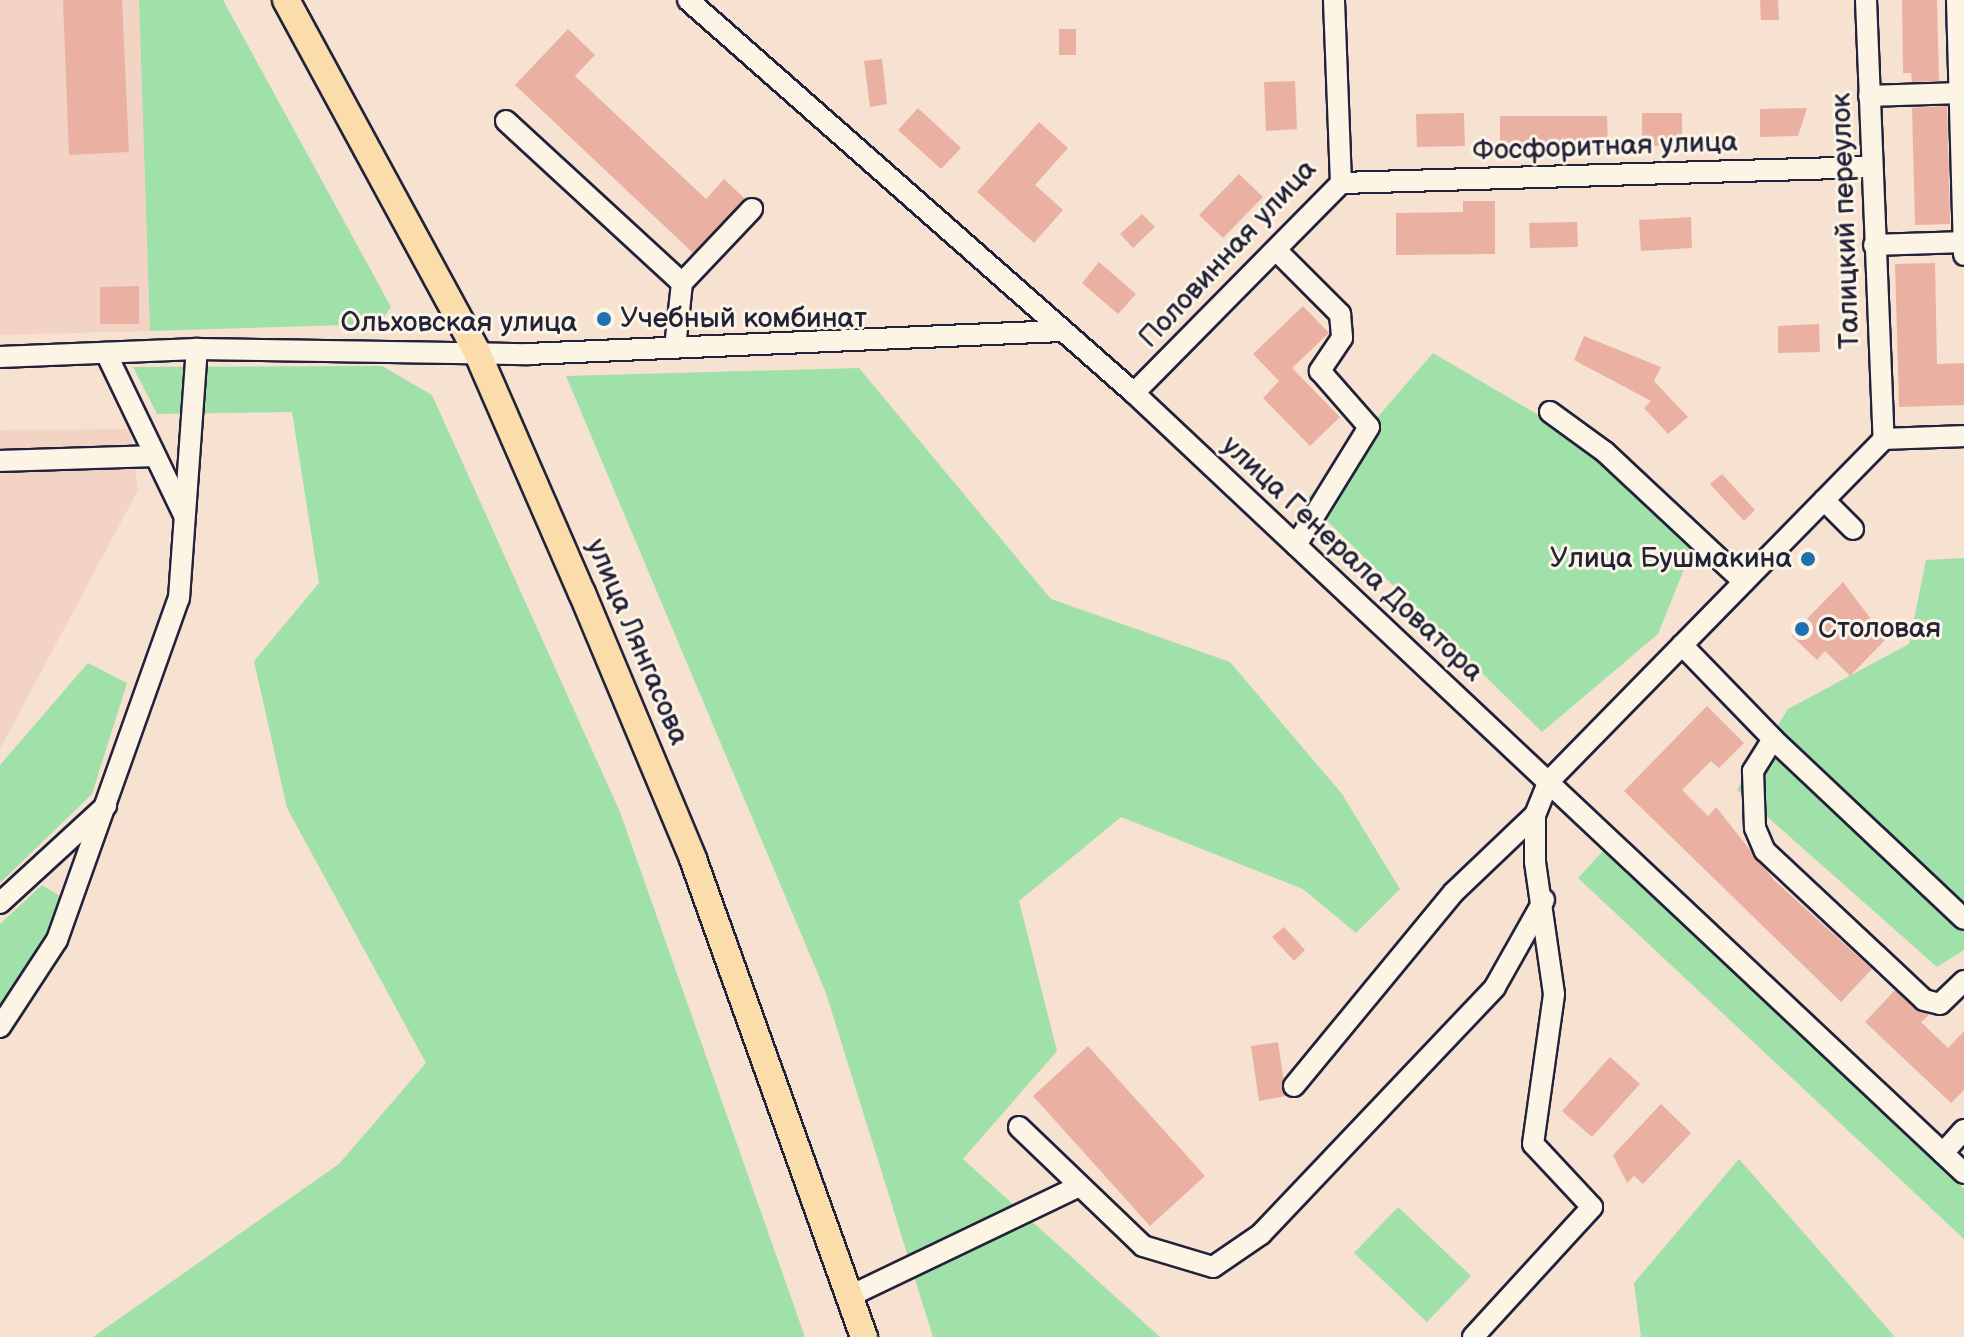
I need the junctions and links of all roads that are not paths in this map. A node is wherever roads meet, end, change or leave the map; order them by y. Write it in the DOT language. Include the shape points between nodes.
graph roads {
  1 [pos="286,0"];
  2 [pos="688,0"];
  3 [pos="1334,0"];
  4 [pos="1866,0"];
  5 [pos="1957,0"];
  6 [pos="1960,93"];
  7 [pos="1869,96"];
  8 [pos="506,121"];
  9 [pos="1871,167"];
  10 [pos="1341,183"];
  11 [pos="752,209"];
  12 [pos="1964,242"];
  13 [pos="1874,245"];
  14 [pos="1276,250"];
  15 [pos="1964,255"];
  16 [pos="682,283"];
  17 [pos="1062,331"];
  18 [pos="675,347"];
  19 [pos="197,349"];
  20 [pos="477,352"];
  21 [pos="106,353"];
  22 [pos="0,357"];
  23 [pos="1134,393"];
  24 [pos="1550,412"];
  25 [pos="1964,436"];
  26 [pos="1884,439"];
  27 [pos="155,456"];
  28 [pos="0,461"];
  29 [pos="1824,500"];
  30 [pos="185,517"];
  31 [pos="1853,529"];
  32 [pos="1296,545"];
  33 [pos="1744,582"];
  34 [pos="1682,645"];
  35 [pos="1773,739"];
  36 [pos="1549,781"];
  37 [pos="110,802"];
  38 [pos="1535,815"];
  39 [pos="1544,900"];
  40 [pos="0,903"];
  41 [pos="1964,919"];
  42 [pos="1964,981"];
  43 [pos="0,1027"];
  44 [pos="1294,1086"];
  45 [pos="1019,1127"];
  46 [pos="1964,1130"];
  47 [pos="1943,1153"];
  48 [pos="1964,1173"];
  49 [pos="1080,1186"];
  50 [pos="850,1296"];
  51 [pos="864,1337"];
  52 [pos="1473,1337"];
  1 -- 20 [label="main road, улица Лянгасова"];
  2 -- 17 [label="street, улица Генерала Доватора"];
  3 -- 10 [label="street, Половинная улица"];
  4 -- 7 [label="street, Талицкий переулок"];
  5 -- 6 [label="street"];
  6 -- 7 [label="street"];
  6 -- 12 [label="street"];
  7 -- 9 [label="street, Талицкий переулок"];
  8 -- 16 [label="street"];
  9 -- 10 [label="street, Фосфоритная улица"];
  9 -- 13 [label="street, Талицкий переулок"];
  10 -- 14 [label="street, Половинная улица"];
  11 -- 16 [label="street"];
  12 -- 13 [label="street"];
  12 -- 15 [label="street"];
  13 -- 26 [label="street, Талицкий переулок"];
  14 -- 23 [label="street, Половинная улица"];
  14 -- 32 [label="street" via="1340,314 1342,338 1320,371 1369,427"];
  16 -- 18 [label="street"];
  17 -- 18 [label="street, Ольховская улица"];
  17 -- 23 [label="street, улица Генерала Доватора"];
  18 -- 20 [label="street, Ольховская улица"];
  19 -- 20 [label="street, Ольховская улица"];
  19 -- 21 [label="street, Ольховская улица"];
  19 -- 30 [label="street"];
  20 -- 50 [label="main road, улица Лянгасова" via="693,859"];
  21 -- 22 [label="street, Ольховская улица"];
  21 -- 27 [label="street"];
  23 -- 32 [label="street, улица Генерала Доватора"];
  24 -- 33 [label="street" via="1605,452"];
  25 -- 26 [label="street"];
  26 -- 29 [label="street"];
  27 -- 28 [label="street"];
  27 -- 30 [label="street"];
  29 -- 31 [label="street"];
  29 -- 33 [label="street"];
  30 -- 37 [label="street" via="179,598"];
  32 -- 36 [label="street, улица Генерала Доватора"];
  33 -- 34 [label="street"];
  34 -- 35 [label="street"];
  34 -- 36 [label="street"];
  35 -- 41 [label="street"];
  35 -- 42 [label="street" via="1753,771 1755,828 1765,851 1924,1000 1940,1004"];
  36 -- 38 [label="street"];
  36 -- 47 [label="street, улица Генерала Доватора"];
  37 -- 40 [label="street"];
  37 -- 43 [label="street" via="57,940"];
  38 -- 39 [label="street"];
  38 -- 44 [label="street" via="1453,893"];
  39 -- 49 [label="street" via="1495,987 1261,1234 1213,1267 1143,1246"];
  39 -- 52 [label="street" via="1554,994 1533,1144 1592,1207"];
  45 -- 49 [label="street"];
  46 -- 47 [label="street"];
  47 -- 48 [label="street, улица Генерала Доватора"];
  49 -- 50 [label="street"];
  50 -- 51 [label="main road, улица Лянгасова"];
}
